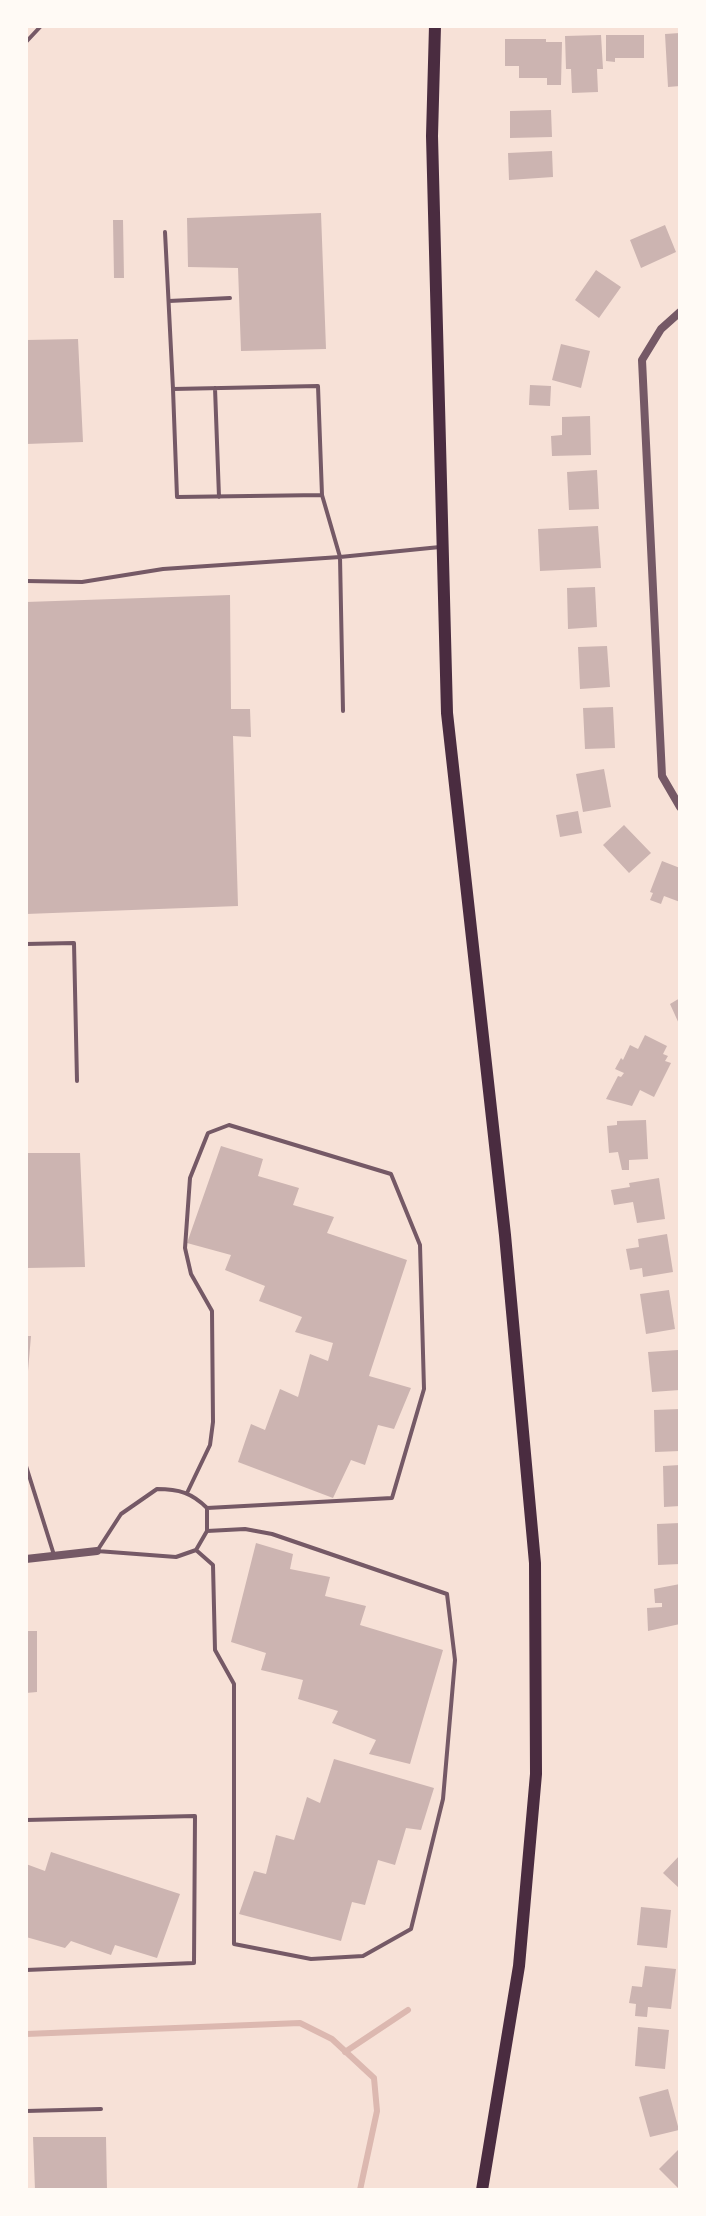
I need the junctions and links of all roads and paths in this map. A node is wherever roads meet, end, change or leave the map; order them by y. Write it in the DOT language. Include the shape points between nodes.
graph roads {
  1 [pos="41,26"];
  2 [pos="435,26"];
  3 [pos="26,42"];
  4 [pos="165,232"];
  5 [pos="230,298"];
  6 [pos="169,301"];
  7 [pos="680,312"];
  8 [pos="215,388"];
  9 [pos="173,389"];
  10 [pos="322,495"];
  11 [pos="219,497"];
  12 [pos="442,547"];
  13 [pos="340,557"];
  14 [pos="26,581"];
  15 [pos="343,711"];
  16 [pos="680,807"];
  17 [pos="26,944"];
  18 [pos="77,1081"];
  19 [pos="26,1466"];
  20 [pos="187,1493"];
  21 [pos="207,1508"];
  22 [pos="207,1531"];
  23 [pos="196,1550"];
  24 [pos="97,1551"];
  25 [pos="54,1557"];
  26 [pos="26,1559"];
  27 [pos="26,1820"];
  28 [pos="26,1970"];
  29 [pos="101,2109"];
  30 [pos="26,2111"];
  31 [pos="482,2190"];
  1 -- 3 [label="lane"];
  2 -- 12 [label="main road" via="432,136"];
  4 -- 6 [label="lane"];
  5 -- 6 [label="lane"];
  6 -- 9 [label="lane"];
  7 -- 16 [label="street" via="661,329 642,360 662,776"];
  8 -- 9 [label="lane"];
  8 -- 10 [label="lane" via="318,386"];
  8 -- 11 [label="lane"];
  9 -- 11 [label="lane" via="177,497"];
  10 -- 11 [label="lane"];
  10 -- 13 [label="lane"];
  12 -- 13 [label="lane"];
  12 -- 31 [label="main road" via="447,713 535,1563 536,1774 519,1966"];
  13 -- 14 [label="lane" via="163,569 82,582"];
  13 -- 15 [label="lane"];
  17 -- 18 [label="lane" via="74,943"];
  19 -- 25 [label="lane"];
  20 -- 21 [label="lane"];
  20 -- 21 [label="lane" via="210,1445 213,1422 212,1311 191,1274 185,1248 190,1178 208,1133 229,1125 391,1174 420,1245 424,1389 392,1498"];
  20 -- 24 [label="lane" via="157,1489 121,1514"];
  21 -- 22 [label="lane"];
  22 -- 23 [label="lane"];
  22 -- 23 [label="lane" via="272,1534 447,1594 455,1660 443,1799 411,1929 363,1956 311,1959 234,1944 234,1684 215,1650 213,1565"];
  23 -- 24 [label="lane" via="176,1557"];
  24 -- 25 [label="street"];
  25 -- 26 [label="street"];
  27 -- 28 [label="lane" via="195,1816 194,1963"];
  29 -- 30 [label="lane"];
}
